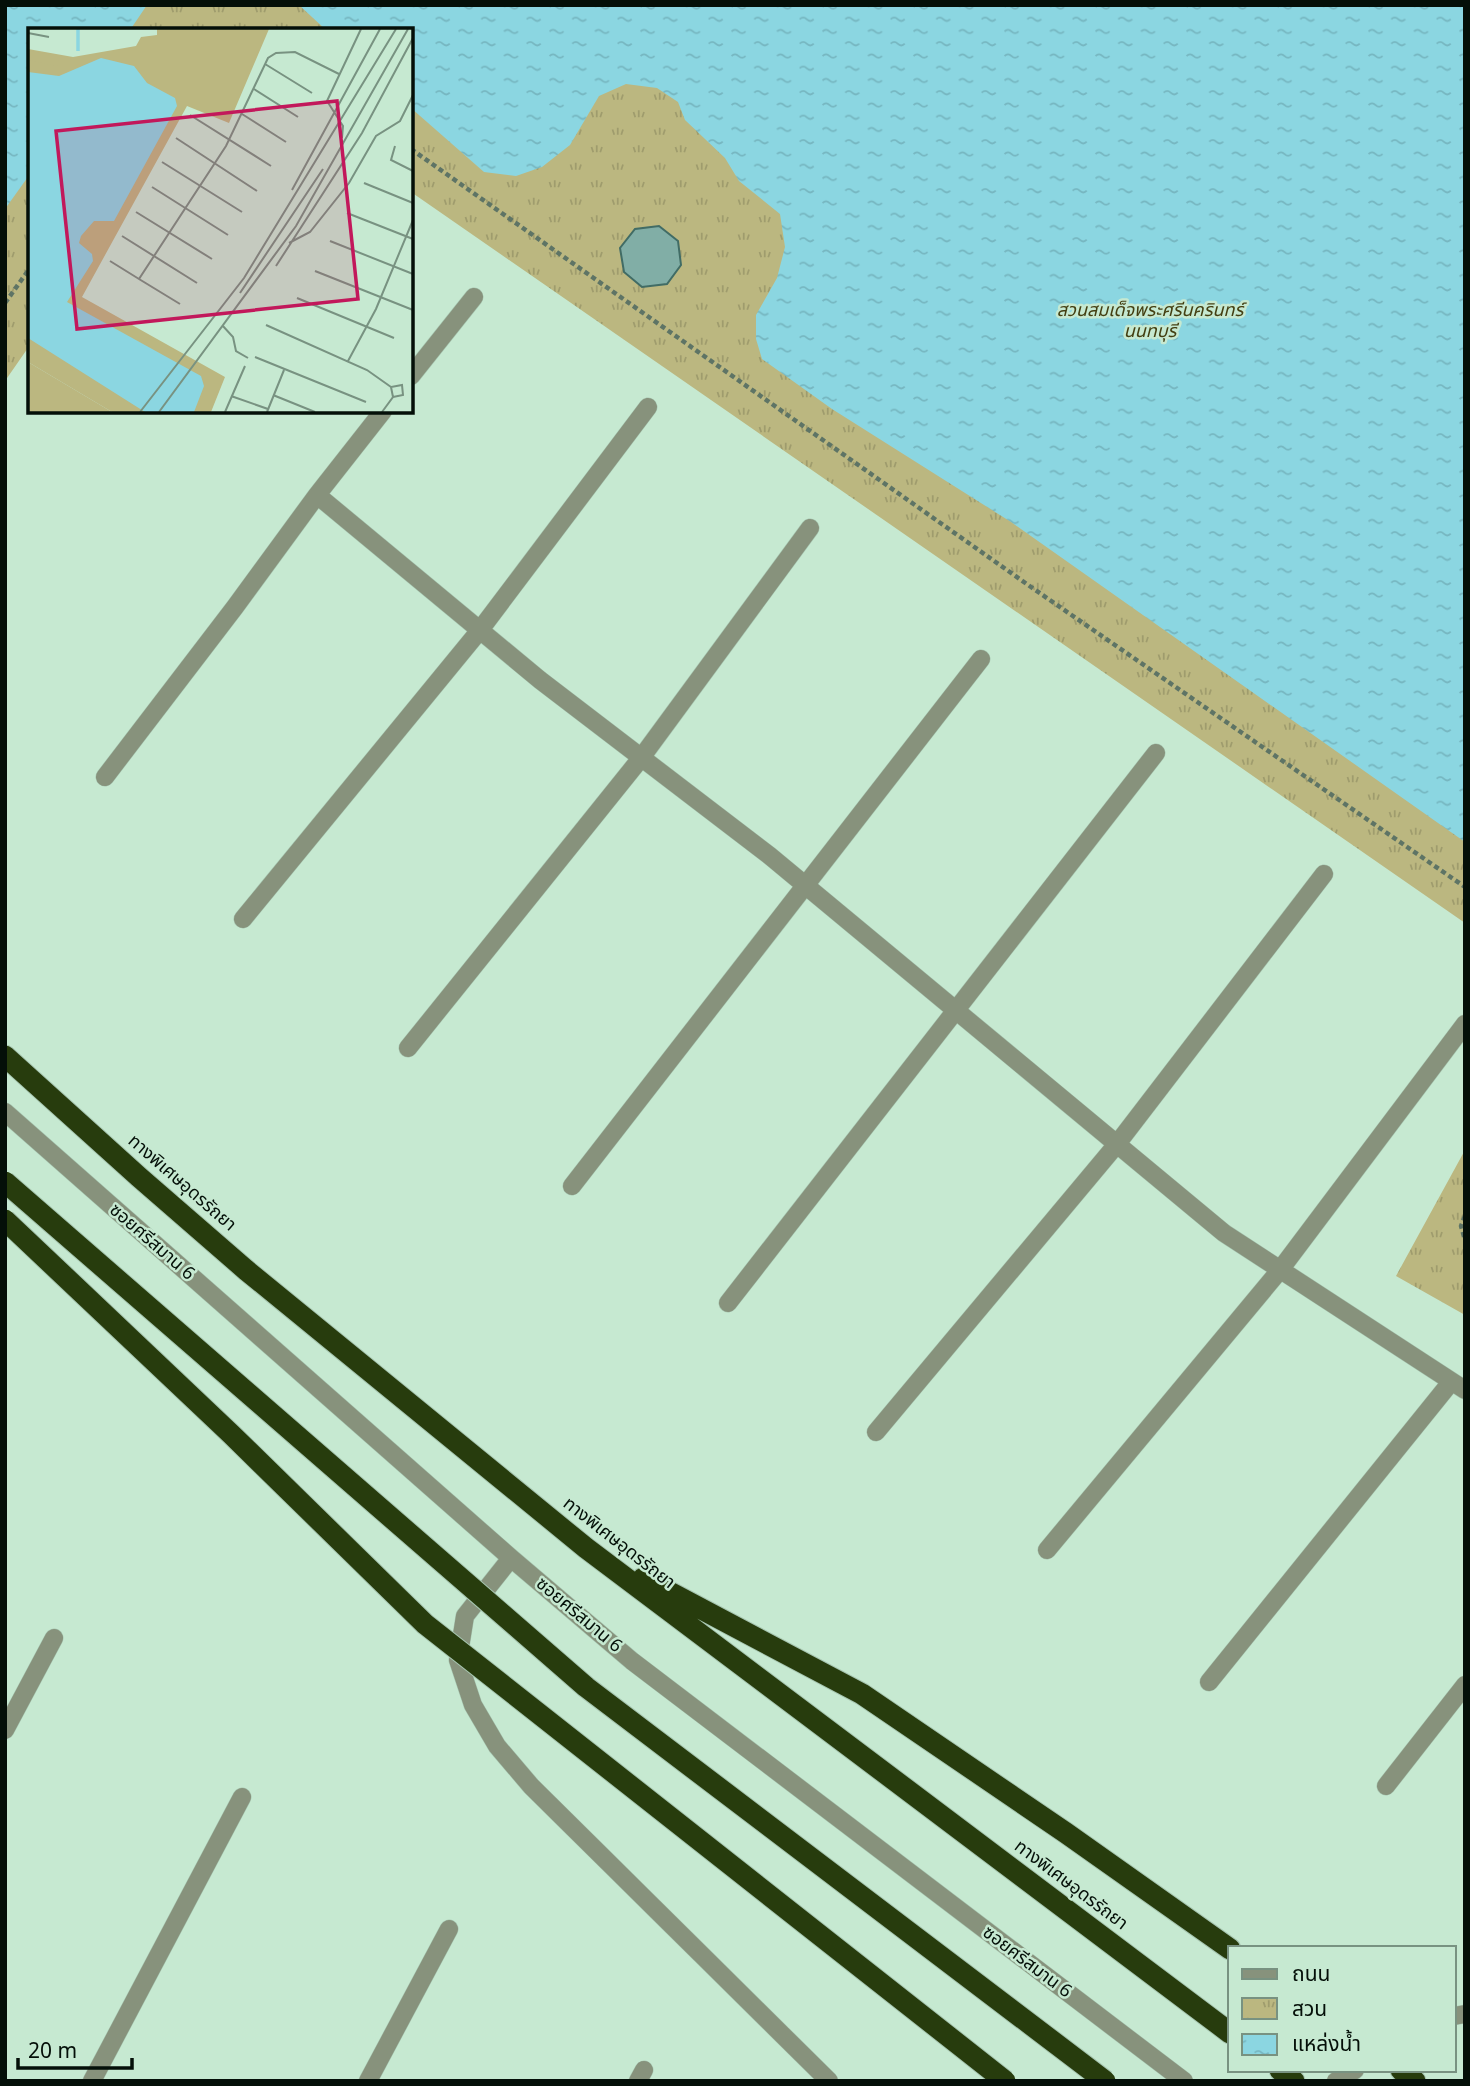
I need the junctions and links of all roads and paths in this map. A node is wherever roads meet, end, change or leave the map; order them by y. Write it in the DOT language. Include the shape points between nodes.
graph roads {
  1 [pos="413,150"];
  2 [pos="28,271"];
  3 [pos="474,297"];
  4 [pos="5,303"];
  5 [pos="413,373"];
  6 [pos="648,407"];
  7 [pos="381,413"];
  8 [pos="317,495"];
  9 [pos="810,528"];
  10 [pos="480,630"];
  11 [pos="981,659"];
  12 [pos="1156,753"];
  13 [pos="642,758"];
  14 [pos="105,777"];
  15 [pos="1324,874"];
  16 [pos="806,886"];
  17 [pos="1465,887"];
  18 [pos="243,919"];
  19 [pos="956,1011"];
  20 [pos="1465,1024"];
  21 [pos="408,1048"];
  22 [pos="5,1056"];
  23 [pos="5,1112"];
  24 [pos="1116,1144"];
  25 [pos="5,1182"];
  26 [pos="572,1186"];
  27 [pos="1465,1216"];
  28 [pos="5,1220"];
  29 [pos="1465,1240"];
  30 [pos="1280,1270"];
  31 [pos="728,1303"];
  32 [pos="1458,1386"];
  33 [pos="876,1432"];
  34 [pos="586,1548"];
  35 [pos="1047,1550"];
  36 [pos="511,1558"];
  37 [pos="54,1638"];
  38 [pos="1209,1682"];
  39 [pos="1465,1685"];
  40 [pos="5,1730"];
  41 [pos="1386,1786"];
  42 [pos="242,1797"];
  43 [pos="449,1929"];
  44 [pos="1228,1949"];
  45 [pos="1228,2031"];
  46 [pos="1352,2072"];
  47 [pos="92,2081"];
  48 [pos="369,2081"];
  49 [pos="829,2081"];
  50 [pos="1005,2081"];
  51 [pos="1105,2081"];
  52 [pos="1184,2081"];
  53 [pos="1336,2081"];
  1 -- 17 [label="path" via="1020,580"];
  2 -- 4 [label="path"];
  3 -- 5 [label="street"];
  6 -- 10 [label="street"];
  7 -- 8 [label="street"];
  8 -- 10 [label="street"];
  8 -- 14 [label="street"];
  9 -- 13 [label="street"];
  10 -- 13 [label="street"];
  10 -- 18 [label="street"];
  11 -- 16 [label="street"];
  12 -- 19 [label="street"];
  13 -- 16 [label="street"];
  13 -- 21 [label="street"];
  15 -- 24 [label="street"];
  16 -- 19 [label="street"];
  16 -- 26 [label="street"];
  19 -- 24 [label="street"];
  19 -- 31 [label="street"];
  20 -- 30 [label="street"];
  22 -- 34 [label="highway, ทางพิเศษอุดรรัถยา" via="246,1270"];
  23 -- 36 [label="street, ซอยศรีสมาน 6"];
  24 -- 30 [label="street" via="1224,1233"];
  24 -- 33 [label="street"];
  25 -- 51 [label="highway, bridge" via="586,1687"];
  27 -- 29 [label="path" via="1461,1226"];
  28 -- 50 [label="highway, bridge" via="425,1624"];
  30 -- 32 [label="street"];
  30 -- 35 [label="street"];
  32 -- 38 [label="street"];
  34 -- 44 [label="highway" via="862,1694"];
  34 -- 45 [label="highway, ทางพิเศษอุดรรัถยา"];
  36 -- 49 [label="street" via="465,1616 458,1660 473,1705 497,1746 531,1786"];
  36 -- 52 [label="street, ซอยศรีสมาน 6" via="632,1661"];
  37 -- 40 [label="street"];
  39 -- 41 [label="street"];
  42 -- 47 [label="street"];
  43 -- 48 [label="street"];
  46 -- 53 [label="street"];
}
